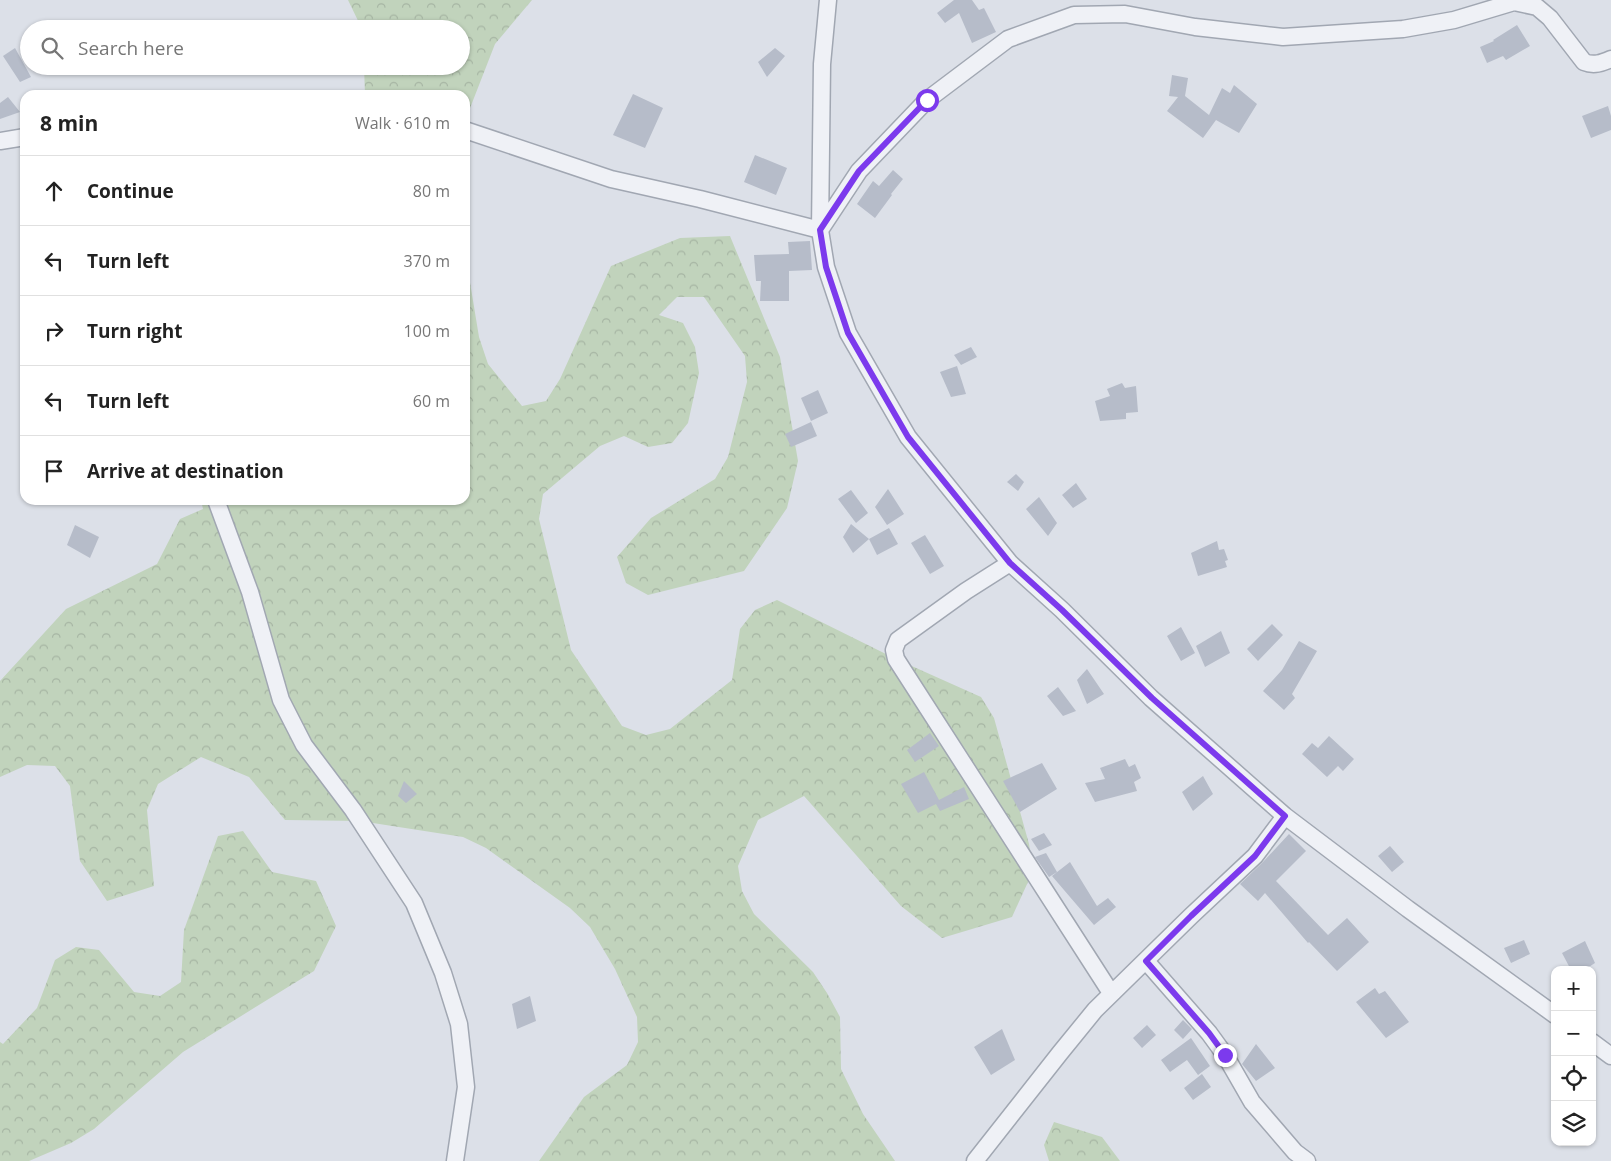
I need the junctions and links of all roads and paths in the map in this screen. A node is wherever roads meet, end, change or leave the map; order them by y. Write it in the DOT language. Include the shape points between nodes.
graph roads {
  1 [pos="828,0"];
  2 [pos="1513,1"];
  3 [pos="1611,59"];
  4 [pos="470,132"];
  5 [pos="20,138"];
  6 [pos="0,141"];
  7 [pos="820,230"];
  8 [pos="218,505"];
  9 [pos="1010,563"];
  10 [pos="1285,816"];
  11 [pos="1146,961"];
  12 [pos="1111,993"];
  13 [pos="1551,1012"];
  14 [pos="1596,1045"];
  15 [pos="1611,1056"];
  16 [pos="455,1161"];
  17 [pos="975,1161"];
  18 [pos="1307,1161"];
  1 -- 7 [label="street" via="822,64"];
  2 -- 3 [label="street" via="1537,7 1550,18 1584,62 1590,65"];
  2 -- 7 [label="street" via="1454,20 1403,29 1283,37 1195,27 1125,14 1074,15 1008,40 927,100 859,171"];
  4 -- 7 [label="street" via="611,179"];
  5 -- 6 [label="street"];
  7 -- 9 [label="street" via="826,267 848,333 908,437"];
  8 -- 16 [label="street" via="250,592 285,707 304,745 414,903 443,973 459,1024 466,1087"];
  9 -- 10 [label="street" via="1152,698"];
  9 -- 12 [label="street" via="898,640 894,650 896,659"];
  10 -- 11 [label="street" via="1255,856"];
  10 -- 13 [label="street"];
  11 -- 12 [label="street"];
  11 -- 18 [label="street" via="1209,1033 1252,1102 1295,1152"];
  12 -- 17 [label="street"];
  14 -- 15 [label="street"];
}
